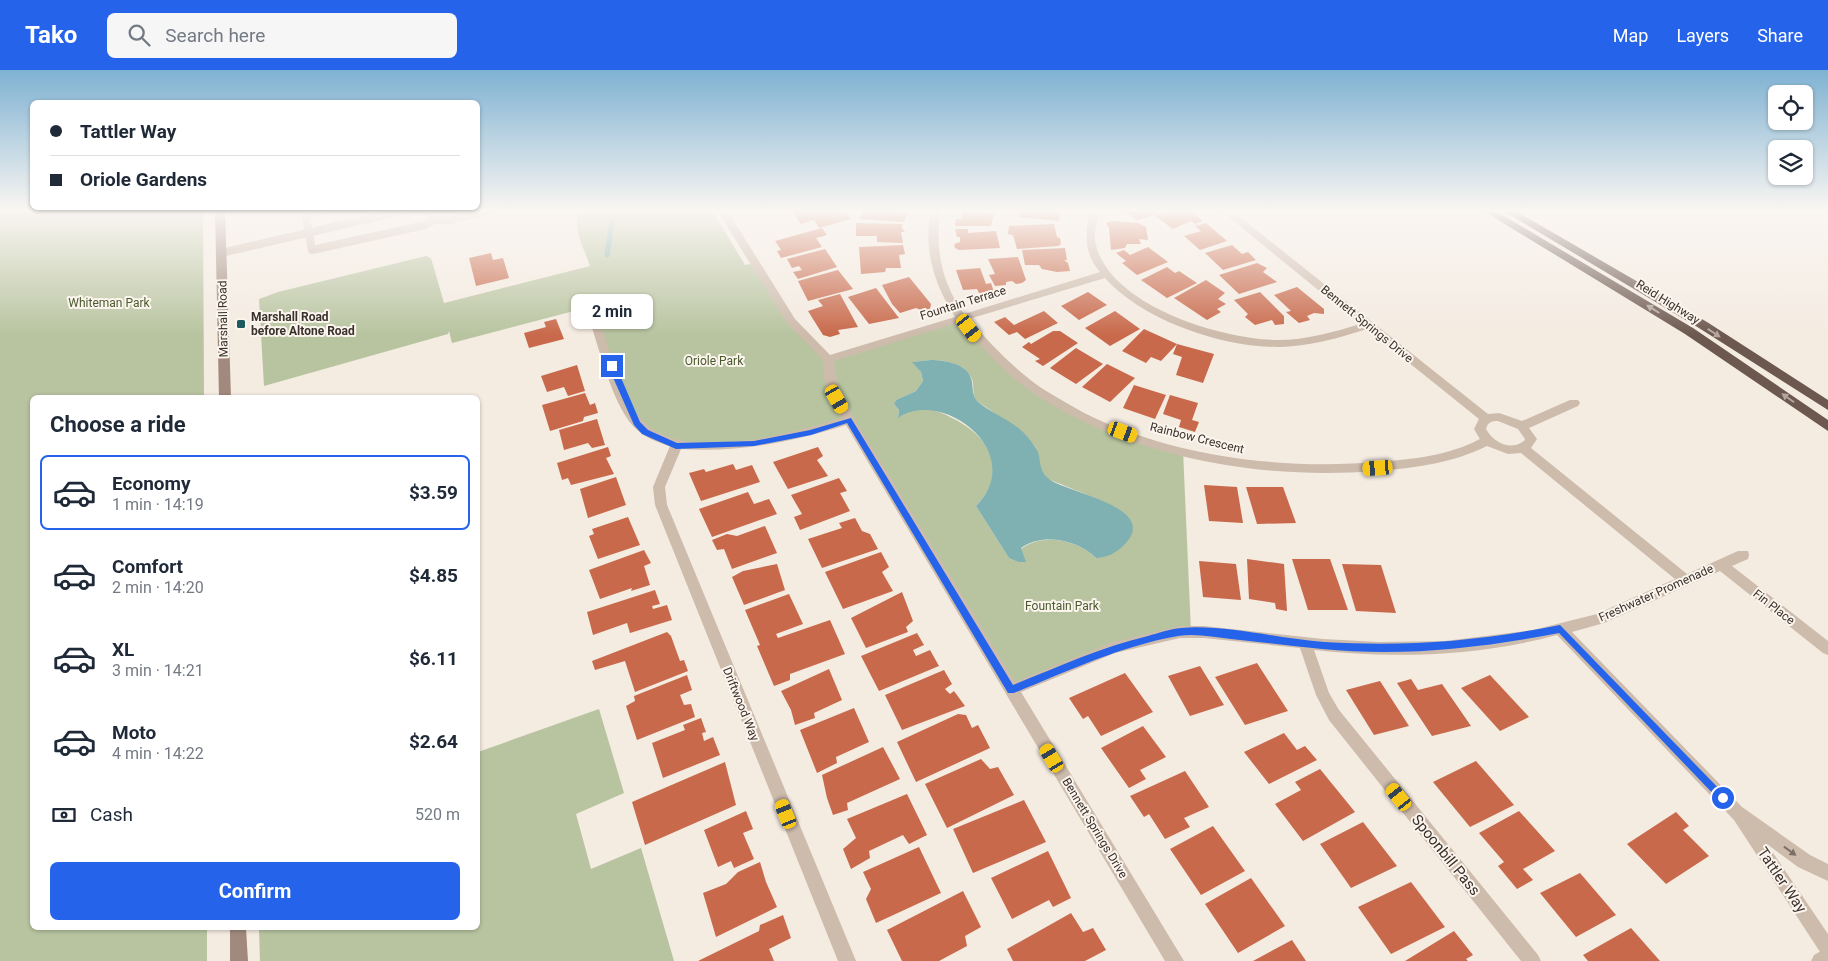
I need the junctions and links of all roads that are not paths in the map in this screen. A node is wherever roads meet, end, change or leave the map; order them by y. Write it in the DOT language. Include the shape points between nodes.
graph roads {
  1 [pos="228,252"];
  2 [pos="748,252"];
  3 [pos="933,252"];
  4 [pos="1095,252"];
  5 [pos="1278,252"];
  6 [pos="1556,252"];
  7 [pos="1578,252"];
  8 [pos="222,253"];
  9 [pos="1106,274"];
  10 [pos="592,312"];
  11 [pos="962,318"];
  12 [pos="1367,325"];
  13 [pos="828,359"];
  14 [pos="225,395"];
  15 [pos="1574,403"];
  16 [pos="1828,406"];
  17 [pos="1486,419"];
  18 [pos="849,420"];
  19 [pos="1522,426"];
  20 [pos="1828,426"];
  21 [pos="1487,441"];
  22 [pos="676,446"];
  23 [pos="1524,449"];
  24 [pos="1743,555"];
  25 [pos="1720,564"];
  26 [pos="1685,580"];
  27 [pos="1560,629"];
  28 [pos="1305,644"];
  29 [pos="1828,649"];
  30 [pos="1011,690"];
  31 [pos="1736,812"];
  32 [pos="1828,873"];
  33 [pos="238,930"];
  34 [pos="1828,949"];
  35 [pos="1828,956"];
  36 [pos="239,961"];
  37 [pos="847,961"];
  38 [pos="1175,961"];
  39 [pos="1532,961"];
  40 [pos="1820,961"];
  1 -- 8 [label="lane"];
  2 -- 13 [label="street" via="791,321"];
  3 -- 11 [label="street, Rainbow Crescent" via="944,288"];
  4 -- 9 [label="street"];
  5 -- 12 [label="street, Bennett Springs Drive"];
  20 -- 6 [label="highway, Reid Highway, one-way" via="1689,331"];
  7 -- 16 [label="highway, Reid Highway, one-way" via="1695,320"];
  8 -- 14 [label="main road, Marshall Road"];
  9 -- 11 [label="street, Fountain Terrace"];
  9 -- 12 [label="street" via="1138,302 1160,315 1187,327 1240,340 1297,343 1323,339"];
  10 -- 22 [label="street" via="636,423 645,432"];
  11 -- 13 [label="street, Fountain Terrace"];
  11 -- 21 [label="street, Rainbow Crescent" via="993,356 1032,386 1123,432 1183,450 1264,467 1321,470 1378,468 1424,461 1469,451"];
  12 -- 17 [label="street, Bennett Springs Drive"];
  13 -- 18 [label="street, Bennett Springs Drive" via="837,399"];
  15 -- 19 [label="street"];
  17 -- 19 [label="street" via="1499,417"];
  17 -- 21 [label="street" via="1480,429"];
  18 -- 22 [label="street" via="811,432 754,443"];
  18 -- 30 [label="street, Bennett Springs Drive"];
  19 -- 23 [label="street" via="1531,439"];
  21 -- 23 [label="street" via="1507,450"];
  22 -- 37 [label="street, Driftwood Way" via="659,487 661,505"];
  23 -- 26 [label="street"];
  24 -- 25 [label="street, Freshwater Promenade"];
  25 -- 26 [label="street, Freshwater Promenade"];
  25 -- 29 [label="street, Fin Place"];
  26 -- 27 [label="street, Freshwater Promenade" via="1599,619"];
  27 -- 28 [label="street, Freshwater Promenade" via="1533,636 1445,647 1351,648"];
  27 -- 31 [label="street, Tattler Way"];
  28 -- 30 [label="street, Freshwater Promenade" via="1180,632 1113,648"];
  28 -- 39 [label="street, Spoonbill Pass" via="1334,715"];
  30 -- 38 [label="street, Bennett Springs Drive"];
  31 -- 32 [label="street, Tattler Way, one-way" via="1804,861"];
  31 -- 34 [label="street, Tattler Way"];
  33 -- 36 [label="main road"];
  35 -- 40 [label="street"];
}
